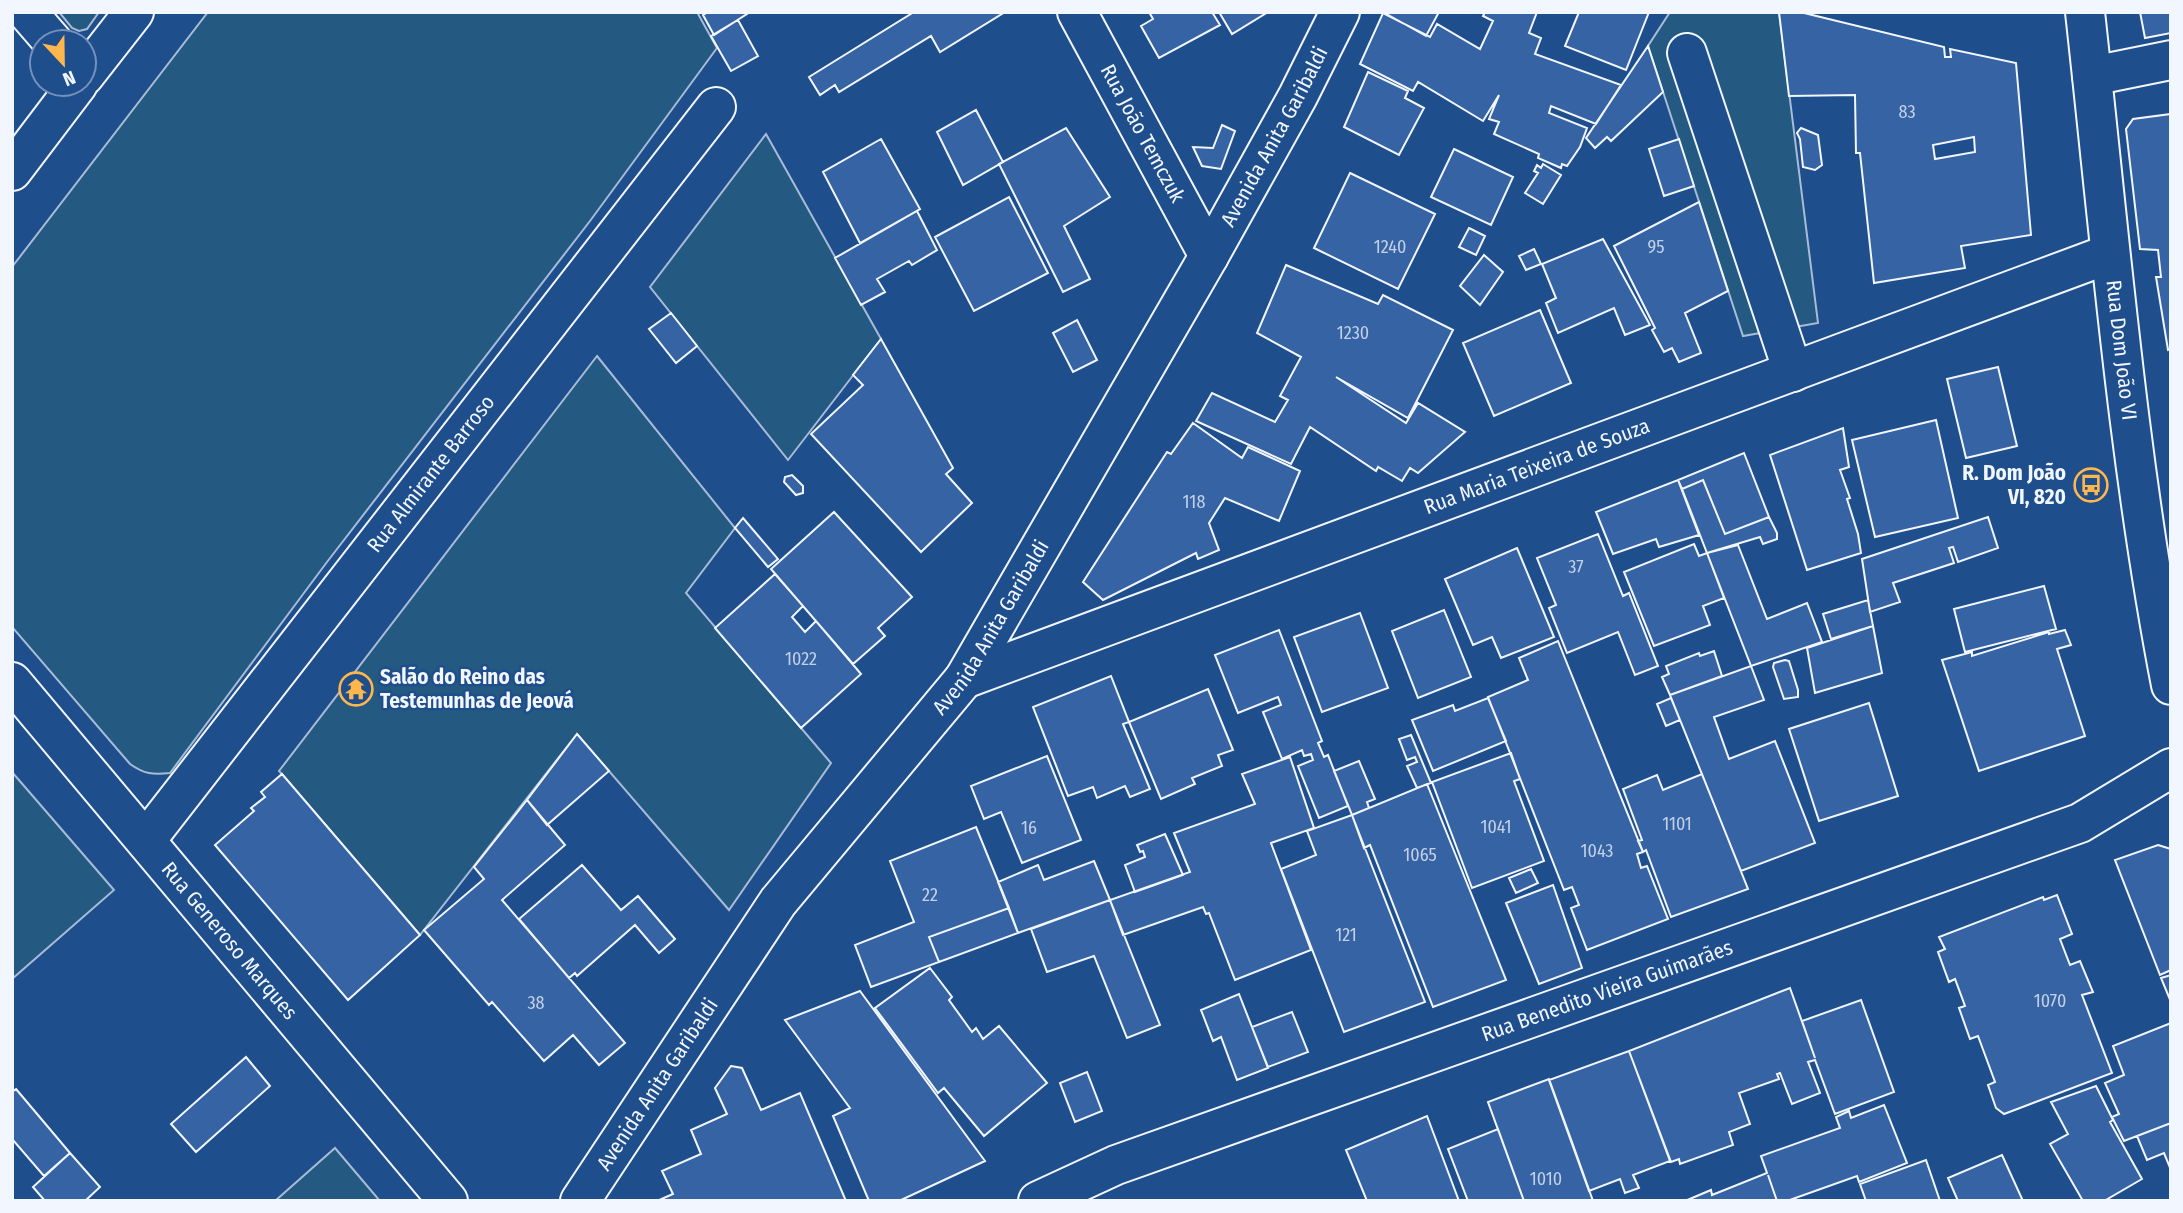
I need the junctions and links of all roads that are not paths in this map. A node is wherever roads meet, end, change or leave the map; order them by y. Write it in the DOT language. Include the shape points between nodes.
graph roads {
  1 [pos="27,12"];
  2 [pos="134,12"];
  3 [pos="1077,12"];
  4 [pos="1340,12"];
  5 [pos="2085,12"];
  6 [pos="41,28"];
  7 [pos="1687,53"];
  8 [pos="98,58"];
  9 [pos="2171,60"];
  10 [pos="2092,76"];
  11 [pos="67,98"];
  12 [pos="716,107"];
  13 [pos="12,171"];
  14 [pos="2109,254"];
  15 [pos="1209,256"];
  16 [pos="1793,372"];
  17 [pos="964,679"];
  18 [pos="12,682"];
  19 [pos="2171,685"];
  20 [pos="2171,768"];
  21 [pos="145,840"];
  22 [pos="447,1201"];
  23 [pos="580,1201"];
  24 [pos="1038,1201"];
  1 -- 6 [label="street"];
  2 -- 8 [label="street"];
  3 -- 15 [label="street, Rua João Temczuk"];
  4 -- 15 [label="street, Avenida Anita Garibaldi"];
  5 -- 10 [label="street, Rua Dom João VI"];
  7 -- 16 [label="street"];
  9 -- 10 [label="street"];
  10 -- 14 [label="street, Rua Dom João VI"];
  11 -- 13 [label="street"];
  12 -- 21 [label="street, Rua Almirante Barroso"];
  14 -- 16 [label="street, Rua Maria Teixeira de Souza"];
  14 -- 19 [label="street, Rua Dom João VI" via="2154,600"];
  15 -- 17 [label="street, Avenida Anita Garibaldi"];
  16 -- 17 [label="street, Rua Maria Teixeira de Souza"];
  17 -- 23 [label="street, Avenida Anita Garibaldi" via="778,902"];
  18 -- 21 [label="street, Rua Generoso Marques"];
  20 -- 24 [label="street, Rua Benedito Vieira Guimarães" via="2080,823 1116,1165"];
  21 -- 22 [label="street, Rua Generoso Marques"];
}
